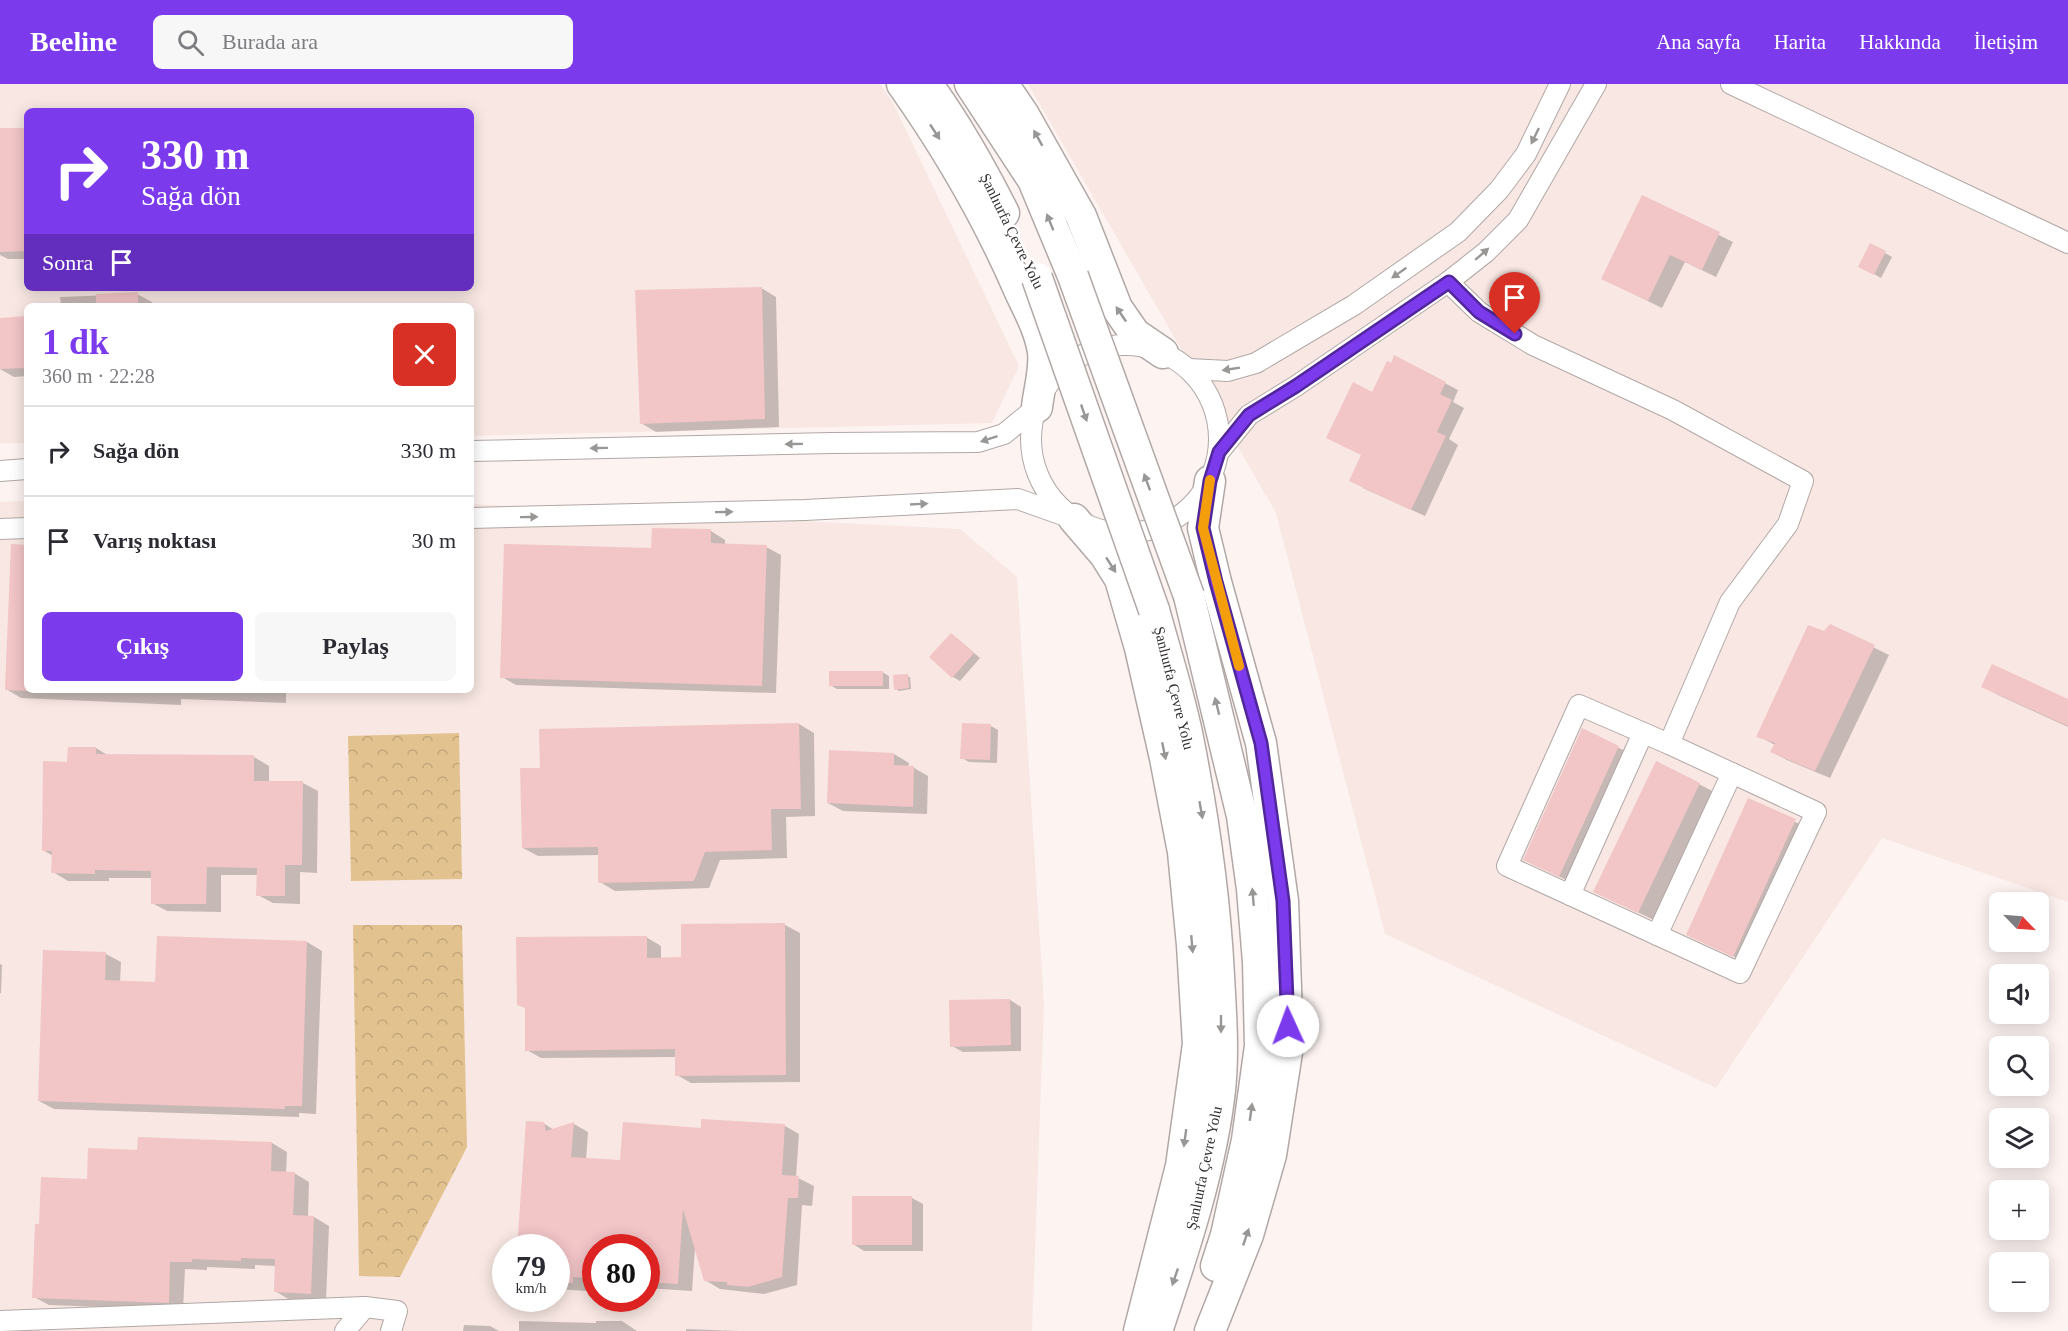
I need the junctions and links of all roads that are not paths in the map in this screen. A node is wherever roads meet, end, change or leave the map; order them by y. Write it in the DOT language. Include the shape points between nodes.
graph roads {
  1 [pos="902,84"];
  2 [pos="927,84"];
  3 [pos="970,84"];
  4 [pos="1004,84"];
  5 [pos="1560,84"];
  6 [pos="1596,84"];
  7 [pos="1731,84"];
  8 [pos="2068,243"];
  9 [pos="1449,282"];
  10 [pos="1163,352"];
  11 [pos="1189,369"];
  12 [pos="1037,407"];
  13 [pos="474,452"];
  14 [pos="1219,452"];
  15 [pos="24,470"];
  16 [pos="0,471"];
  17 [pos="1210,481"];
  18 [pos="474,518"];
  19 [pos="1074,519"];
  20 [pos="24,528"];
  21 [pos="0,529"];
  22 [pos="1643,733"];
  23 [pos="1670,744"];
  24 [pos="1732,773"];
  25 [pos="1570,895"];
  26 [pos="1657,935"];
  27 [pos="365,1306"];
  28 [pos="0,1321"];
  29 [pos="345,1331"];
  30 [pos="391,1331"];
  31 [pos="1139,1331"];
  32 [pos="1157,1331"];
  33 [pos="1193,1331"];
  34 [pos="1210,1331"];
  1 -- 12 [label="highway, one-way" via="936,131 982,212 1037,330 1043,353"];
  2 -- 32 [label="highway, Şanlıurfa Çevre Yolu, one-way, bridge" via="983,171 1037,278 1154,610 1186,731 1208,852 1217,931 1221,1089 1189,1235"];
  33 -- 3 [label="highway, one-way, bridge" via="1226,1235 1247,1140 1260,1046 1258,962 1242,816 1189,596 1073,276 1033,180"];
  10 -- 4 [label="highway, one-way" via="1135,334 1117,308 1082,216"];
  5 -- 11 [label="street, one-way" via="1526,154 1499,190 1458,232 1354,305 1256,363 1228,371"];
  9 -- 6 [label="street, one-way" via="1518,220"];
  7 -- 8 [label="street"];
  9 -- 14 [label="street" via="1249,415"];
  9 -- 23 [label="street" via="1479,312 1533,345 1673,410 1803,481 1788,524 1730,602"];
  10 -- 11 [label="street"];
  10 -- 12 [label="street" via="1134,345 1104,347 1076,359 1053,379"];
  11 -- 14 [label="street" via="1208,393 1218,422"];
  12 -- 13 [label="street, one-way" via="1004,434 978,442"];
  12 -- 19 [label="street" via="1031,438 1036,470 1051,498"];
  14 -- 17 [label="street"];
  15 -- 16 [label="street"];
  17 -- 19 [label="street" via="1192,506 1166,525 1136,534 1104,532"];
  34 -- 17 [label="highway, one-way" via="1248,1235 1271,1155 1288,1047 1283,901 1266,777 1261,743 1203,528"];
  18 -- 19 [label="street, one-way" via="1018,500"];
  19 -- 31 [label="highway, one-way" via="1120,579 1140,648 1183,852 1192,945 1198,1044 1181,1166"];
  20 -- 21 [label="street"];
  22 -- 23 [label="street"];
  22 -- 25 [label="street"];
  22 -- 25 [label="street" via="1579,705 1507,866"];
  23 -- 24 [label="street"];
  24 -- 26 [label="street"];
  24 -- 26 [label="street" via="1816,812 1811,823 1740,973"];
  25 -- 26 [label="street"];
  27 -- 28 [label="street"];
  27 -- 29 [label="street"];
  27 -- 30 [label="street" via="397,1311"];
}
